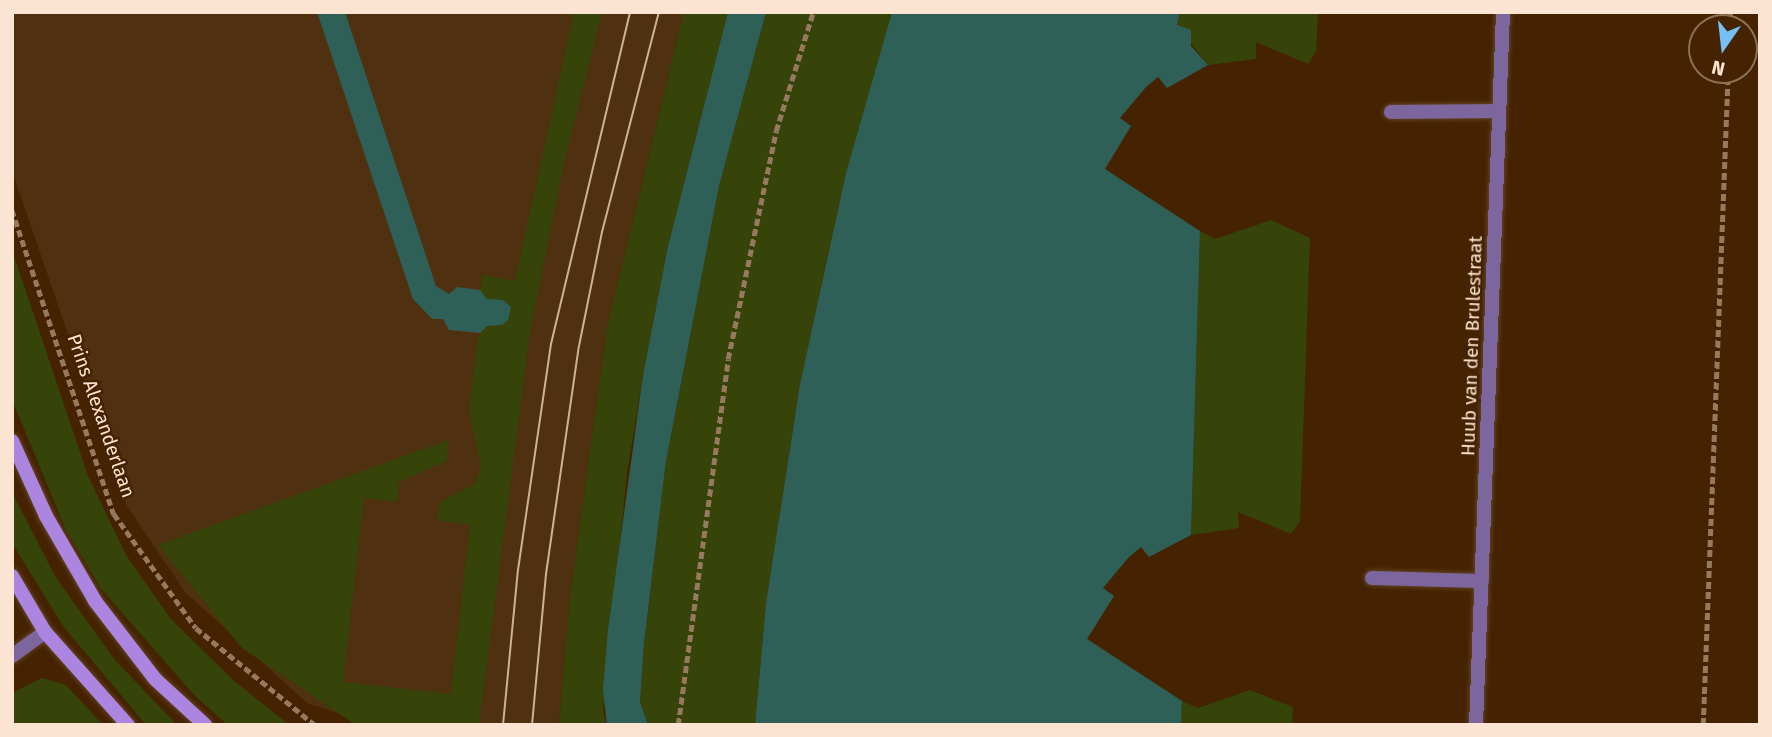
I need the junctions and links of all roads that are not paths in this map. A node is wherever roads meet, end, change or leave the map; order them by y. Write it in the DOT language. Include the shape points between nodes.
graph roads {
  1 [pos="1503,12"];
  2 [pos="1499,111"];
  3 [pos="1391,112"];
  4 [pos="12,441"];
  5 [pos="12,576"];
  6 [pos="1372,578"];
  7 [pos="1482,581"];
  8 [pos="45,632"];
  9 [pos="12,656"];
  10 [pos="128,725"];
  11 [pos="205,725"];
  12 [pos="1476,725"];
  1 -- 2 [label="street, Huub van den Brulestraat"];
  2 -- 3 [label="street"];
  2 -- 7 [label="street, Huub van den Brulestraat"];
  4 -- 11 [label="main road" via="46,516 95,601 155,679"];
  5 -- 8 [label="main road"];
  6 -- 7 [label="street"];
  7 -- 12 [label="street, Huub van den Brulestraat"];
  8 -- 9 [label="street"];
  8 -- 10 [label="main road"];
}
